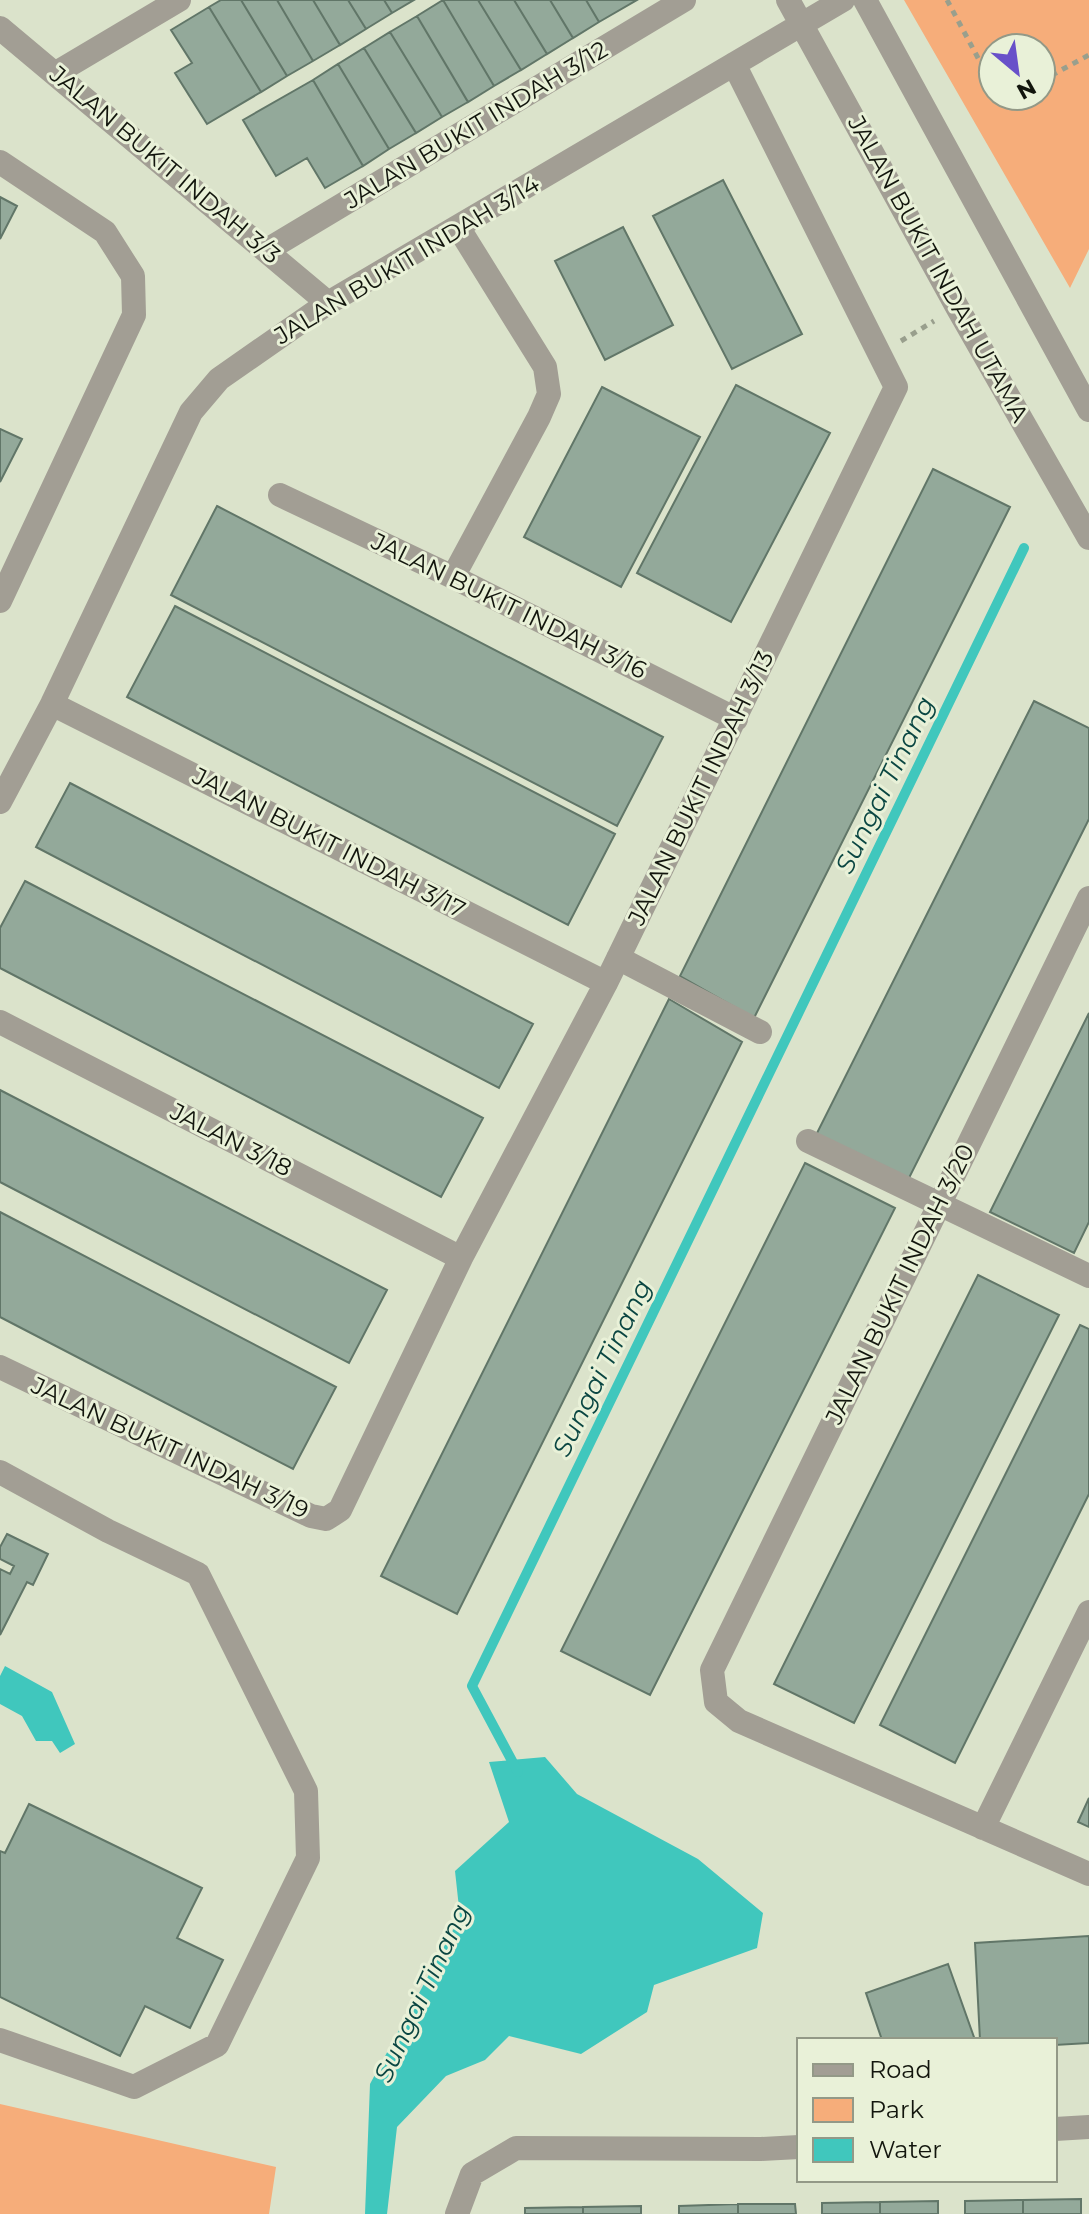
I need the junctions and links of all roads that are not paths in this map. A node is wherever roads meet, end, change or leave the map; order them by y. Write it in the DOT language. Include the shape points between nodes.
graph roads {
  1 [pos="179,0"];
  2 [pos="684,0"];
  3 [pos="788,0"];
  4 [pos="843,0"];
  5 [pos="865,0"];
  6 [pos="803,24"];
  7 [pos="0,28"];
  8 [pos="734,64"];
  9 [pos="56,73"];
  10 [pos="0,162"];
  11 [pos="458,227"];
  12 [pos="267,250"];
  13 [pos="328,303"];
  14 [pos="1089,410"];
  15 [pos="280,495"];
  16 [pos="1089,538"];
  17 [pos="453,577"];
  18 [pos="0,601"];
  19 [pos="52,704"];
  20 [pos="736,719"];
  21 [pos="0,802"];
  22 [pos="1089,898"];
  23 [pos="618,958"];
  24 [pos="606,983"];
  25 [pos="0,1022"];
  26 [pos="760,1032"];
  27 [pos="808,1141"];
  28 [pos="939,1204"];
  29 [pos="461,1258"];
  30 [pos="1089,1276"];
  31 [pos="0,1367"];
  32 [pos="0,1472"];
  33 [pos="340,1510"];
  34 [pos="1089,1612"];
  35 [pos="983,1828"];
  36 [pos="1089,1874"];
  37 [pos="0,2040"];
  38 [pos="1089,2127"];
  39 [pos="1057,2129"];
  40 [pos="797,2147"];
  41 [pos="457,2214"];
  1 -- 9 [label="street"];
  2 -- 12 [label="street, JALAN BUKIT INDAH 3/12"];
  3 -- 6 [label="street, JALAN BUKIT INDAH UTAMA"];
  4 -- 6 [label="street, JALAN BUKIT INDAH 3/14"];
  5 -- 14 [label="street"];
  6 -- 8 [label="street, JALAN BUKIT INDAH 3/14"];
  6 -- 16 [label="street, JALAN BUKIT INDAH UTAMA"];
  7 -- 9 [label="street, JALAN BUKIT INDAH 3/3"];
  8 -- 11 [label="street, JALAN BUKIT INDAH 3/14"];
  8 -- 20 [label="street, JALAN BUKIT INDAH 3/13" via="896,387"];
  9 -- 12 [label="street, JALAN BUKIT INDAH 3/3"];
  10 -- 18 [label="street" via="105,232 133,276 134,315"];
  11 -- 13 [label="street, JALAN BUKIT INDAH 3/14"];
  11 -- 17 [label="street" via="545,367 549,394"];
  12 -- 13 [label="street, JALAN BUKIT INDAH 3/3"];
  13 -- 19 [label="street, JALAN BUKIT INDAH 3/14" via="219,379 191,412"];
  15 -- 17 [label="street, JALAN BUKIT INDAH 3/16"];
  17 -- 20 [label="street, JALAN BUKIT INDAH 3/16"];
  19 -- 21 [label="street, JALAN BUKIT INDAH 3/14"];
  19 -- 24 [label="street, JALAN BUKIT INDAH 3/17"];
  20 -- 23 [label="street, JALAN BUKIT INDAH 3/13"];
  22 -- 28 [label="street, JALAN BUKIT INDAH 3/20"];
  23 -- 24 [label="street, JALAN BUKIT INDAH 3/13"];
  23 -- 26 [label="street"];
  24 -- 29 [label="street, JALAN BUKIT INDAH 3/13"];
  25 -- 29 [label="street, JALAN 3/18"];
  27 -- 28 [label="street"];
  28 -- 30 [label="street"];
  28 -- 35 [label="street, JALAN BUKIT INDAH 3/20" via="712,1670 716,1702 739,1721"];
  29 -- 33 [label="street, JALAN BUKIT INDAH 3/13"];
  31 -- 33 [label="street, JALAN BUKIT INDAH 3/19" via="311,1516 326,1519"];
  32 -- 37 [label="street" via="198,1574 306,1791 308,1858 217,2045 134,2087"];
  34 -- 35 [label="street"];
  35 -- 36 [label="street"];
  38 -- 39 [label="street"];
  40 -- 41 [label="street" via="516,2148 472,2174"];
}
